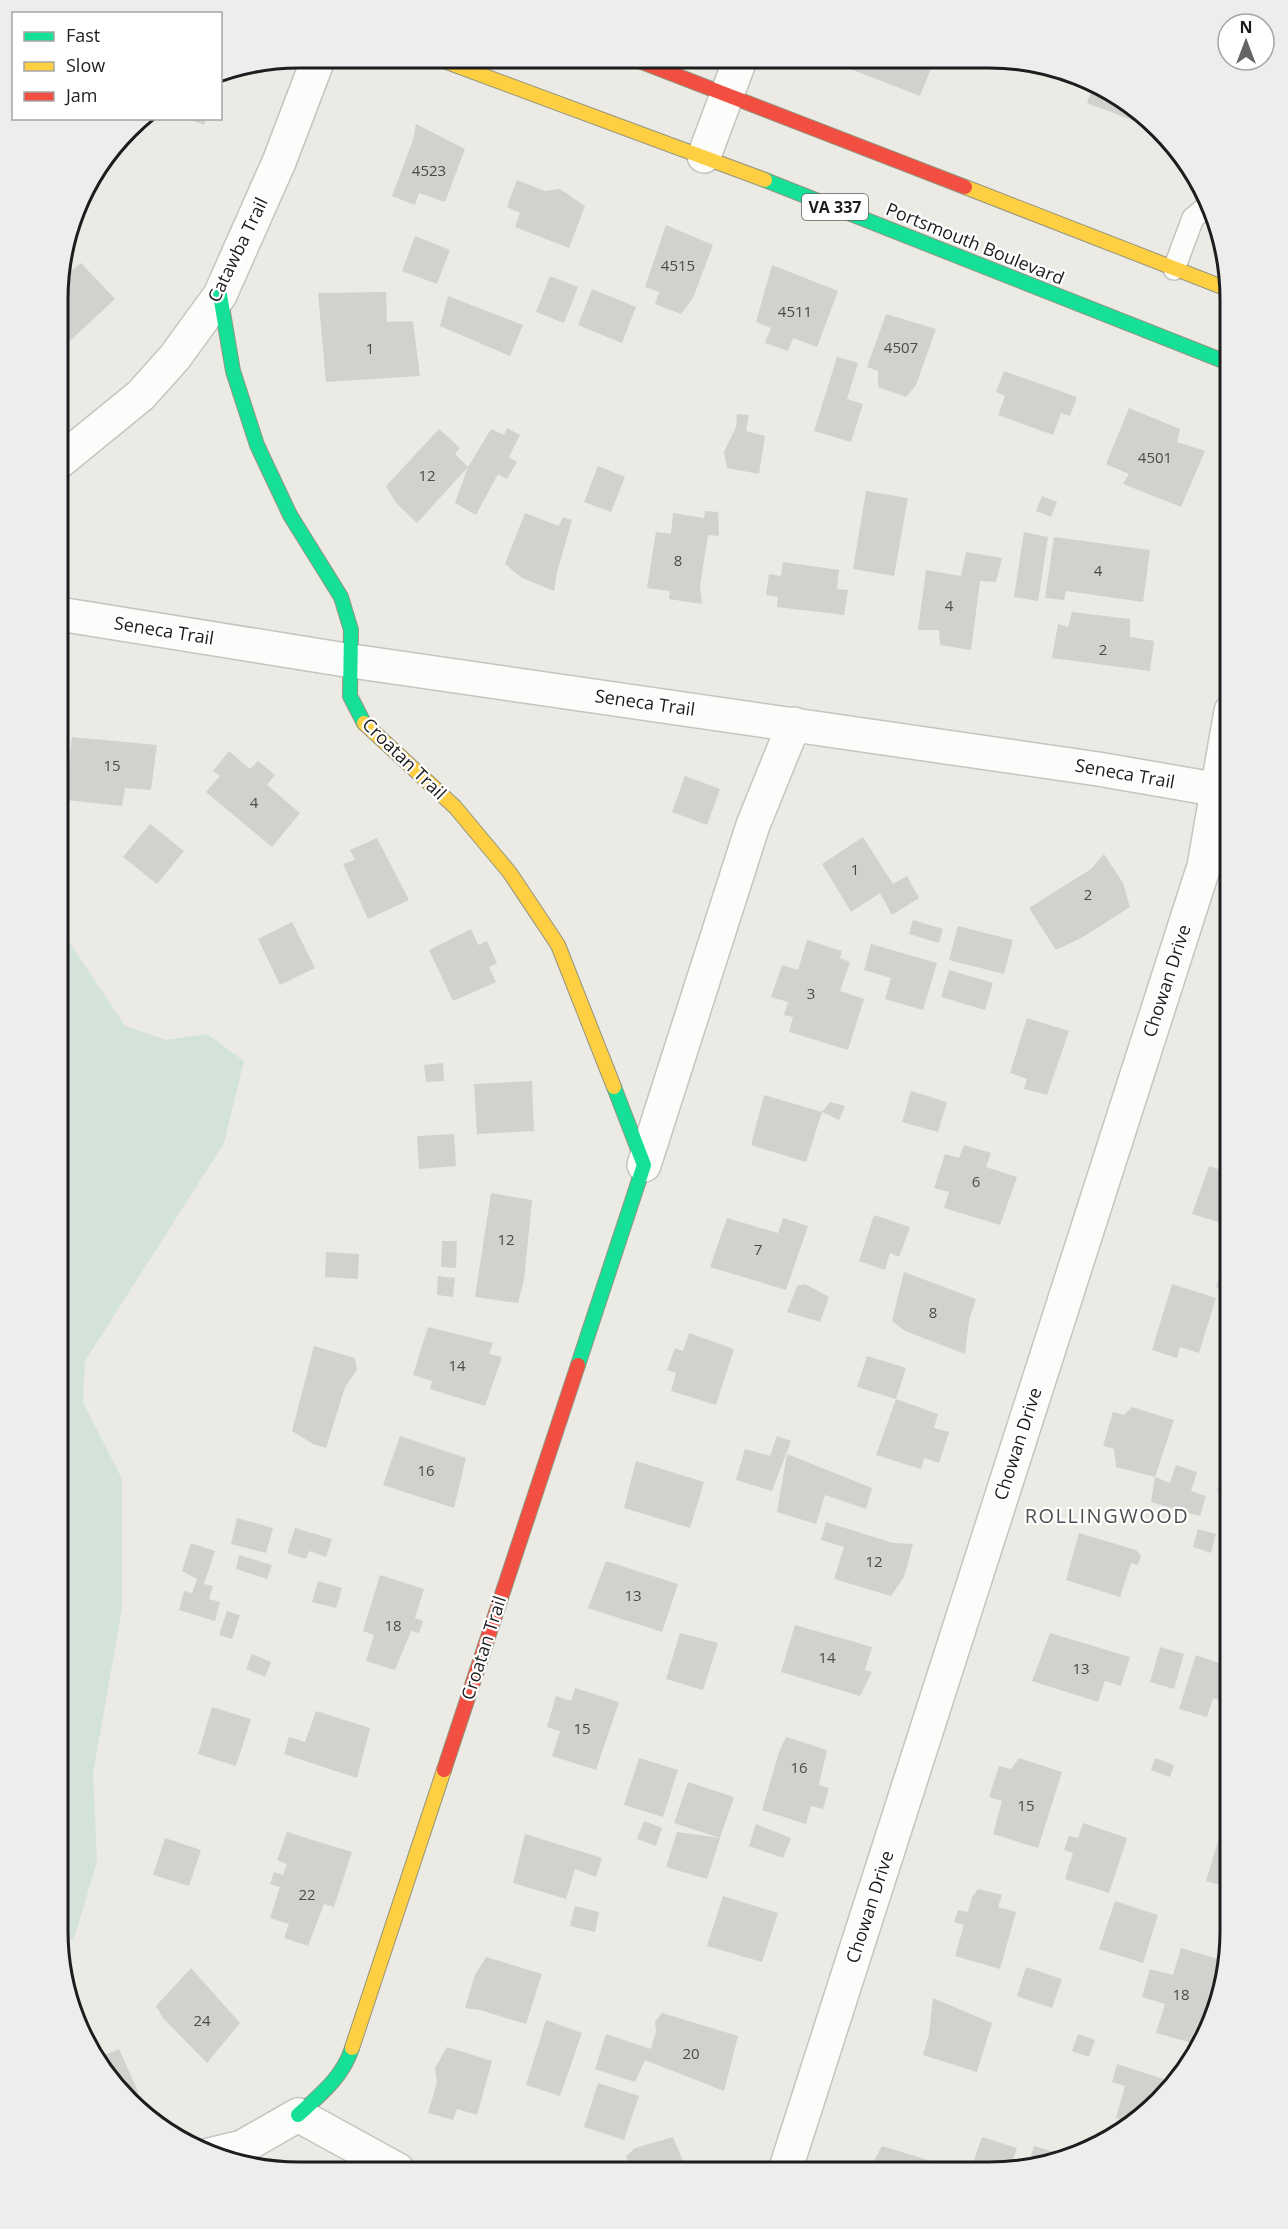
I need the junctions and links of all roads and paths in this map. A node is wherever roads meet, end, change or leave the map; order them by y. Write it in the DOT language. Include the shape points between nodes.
graph roads {
  1 [pos="315,68"];
  2 [pos="463,68"];
  3 [pos="659,68"];
  4 [pos="737,68"];
  5 [pos="727,93"];
  6 [pos="704,156"];
  7 [pos="1203,210"];
  8 [pos="1174,269"];
  9 [pos="1220,286"];
  10 [pos="220,295"];
  11 [pos="1220,360"];
  12 [pos="68,455"];
  13 [pos="68,615"];
  14 [pos="352,661"];
  15 [pos="794,724"];
  16 [pos="1220,790"];
  17 [pos="1220,806"];
  18 [pos="644,1165"];
  19 [pos="298,2115"];
  20 [pos="228,2150"];
  21 [pos="383,2162"];
  22 [pos="788,2162"];
  1 -- 10 [label="street, Catawba Trail" via="279,162"];
  2 -- 6 [label="street, Portsmouth Boulevard / VA 337"];
  3 -- 5 [label="street"];
  4 -- 5 [label="street"];
  5 -- 6 [label="street"];
  5 -- 8 [label="street"];
  6 -- 11 [label="street, Portsmouth Boulevard / VA 337"];
  7 -- 8 [label="lane" via="1193,218"];
  8 -- 9 [label="street"];
  10 -- 12 [label="street, Catawba Trail" via="175,357 141,395"];
  10 -- 14 [label="street, Croatan Trail" via="233,371 257,445 290,515 341,597 351,630"];
  13 -- 14 [label="street, Seneca Trail"];
  14 -- 15 [label="street, Seneca Trail"];
  14 -- 18 [label="street, Croatan Trail" via="350,696 361,720 454,807 510,873 558,945"];
  15 -- 16 [label="street, Seneca Trail"];
  15 -- 18 [label="street, Croatan Trail" via="753,825"];
  17 -- 22 [label="street, Chowan Drive"];
  18 -- 19 [label="street, Croatan Trail" via="347,2064"];
  19 -- 20 [label="street" via="242,2147"];
  19 -- 21 [label="street"];
}
